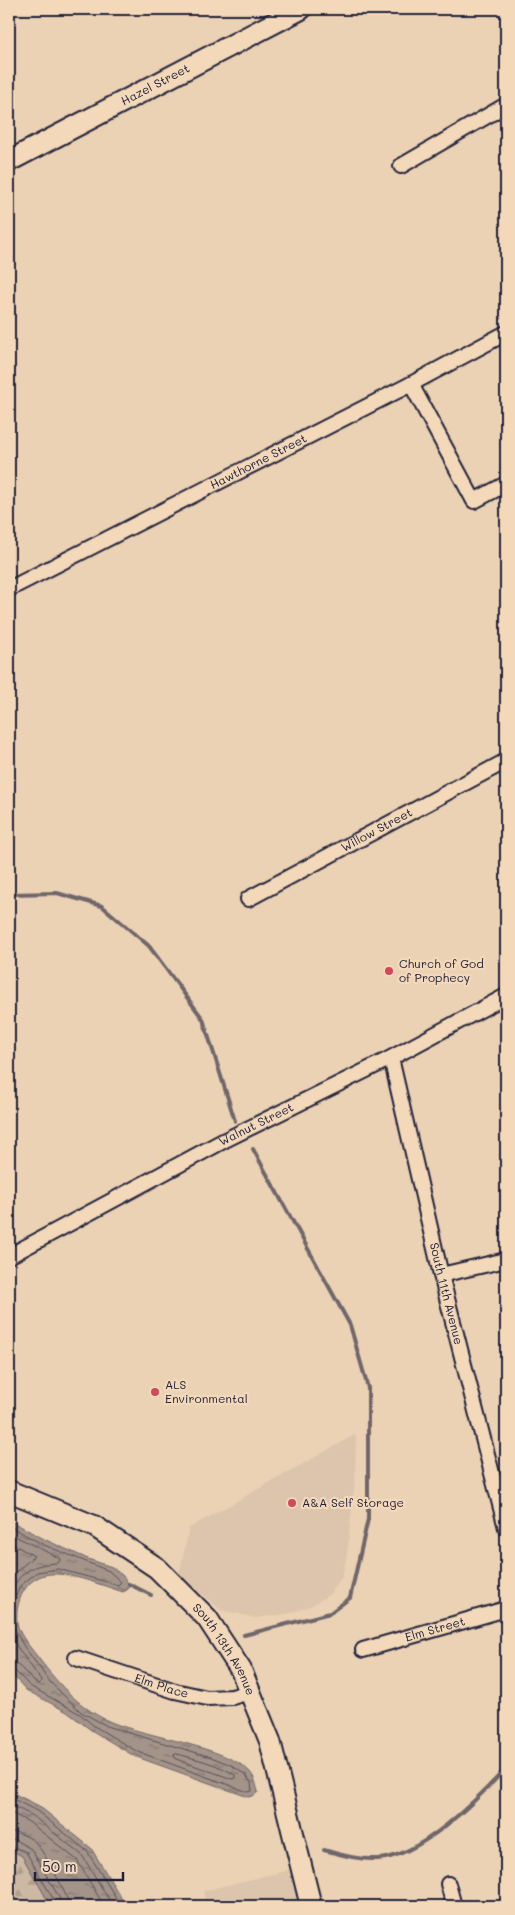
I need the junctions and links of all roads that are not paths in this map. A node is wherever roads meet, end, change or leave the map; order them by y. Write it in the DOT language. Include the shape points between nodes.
graph roads {
  1 [pos="301,9"];
  2 [pos="506,105"];
  3 [pos="9,161"];
  4 [pos="401,166"];
  5 [pos="505,337"];
  6 [pos="411,384"];
  7 [pos="506,484"];
  8 [pos="9,589"];
  9 [pos="506,761"];
  10 [pos="248,899"];
  11 [pos="506,996"];
  12 [pos="391,1058"];
  13 [pos="9,1256"];
  14 [pos="506,1260"];
  15 [pos="441,1275"];
  16 [pos="9,1491"];
  17 [pos="506,1528"];
  18 [pos="506,1608"];
  19 [pos="363,1650"];
  20 [pos="76,1658"];
  21 [pos="250,1692"];
  22 [pos="448,1884"];
  23 [pos="311,1906"];
  24 [pos="454,1906"];
  1 -- 3 [label="main road, Hazel Street"];
  2 -- 4 [label="street"];
  5 -- 6 [label="street, Hawthorne Street"];
  6 -- 7 [label="street" via="474,501"];
  6 -- 8 [label="street, Hawthorne Street"];
  9 -- 10 [label="street, Willow Street"];
  11 -- 12 [label="street, Walnut Street"];
  12 -- 13 [label="street, Walnut Street" via="225,1140"];
  12 -- 15 [label="street, South 11th Avenue"];
  14 -- 15 [label="street"];
  15 -- 17 [label="street, South 11th Avenue"];
  16 -- 21 [label="main road, South 13th Avenue" via="94,1526 157,1568 207,1618 241,1670"];
  18 -- 19 [label="street, Elm Street"];
  20 -- 21 [label="street, Elm Place" via="175,1691 207,1698"];
  21 -- 23 [label="main road, South 13th Avenue" via="270,1741"];
  22 -- 24 [label="street"];
}
